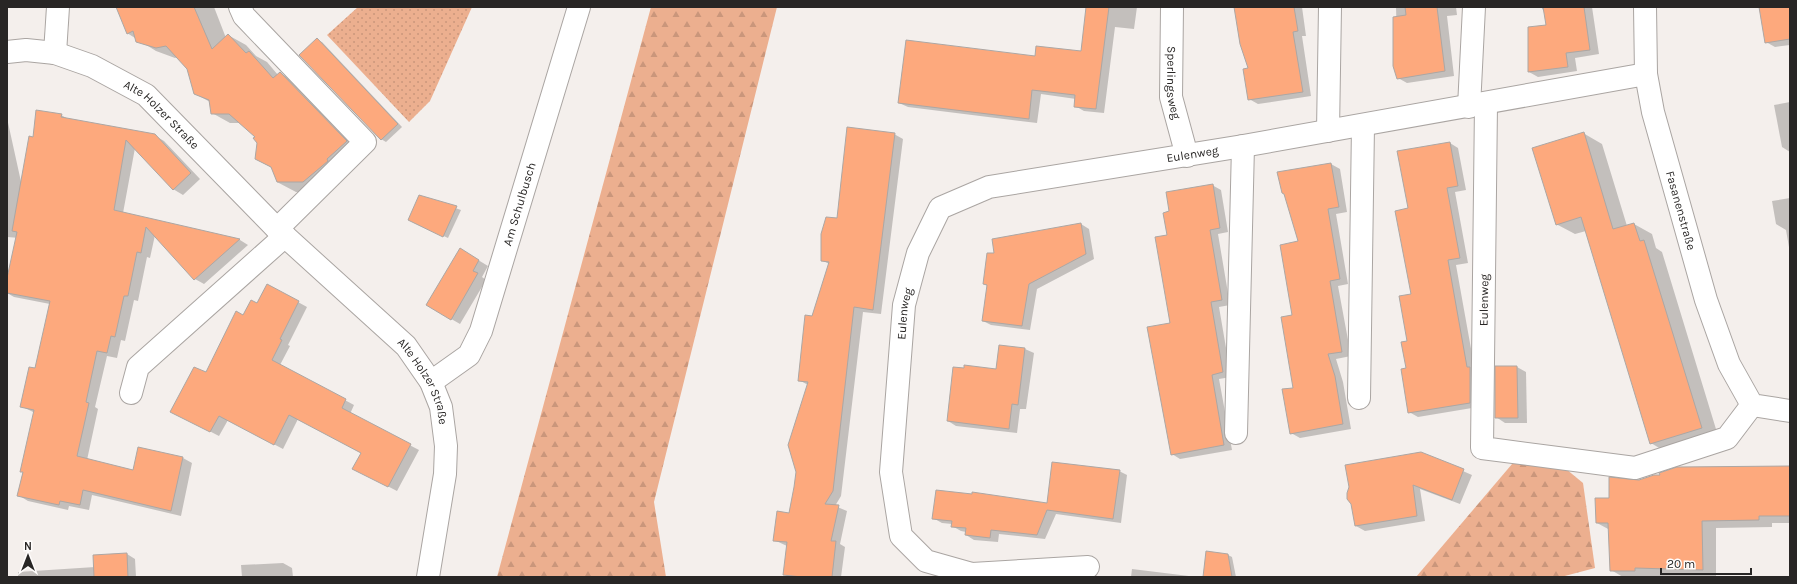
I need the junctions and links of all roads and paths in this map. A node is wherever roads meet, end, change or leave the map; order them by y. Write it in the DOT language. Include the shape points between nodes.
graph roads {
  1 [pos="58,7"];
  2 [pos="240,7"];
  3 [pos="579,7"];
  4 [pos="1172,7"];
  5 [pos="1330,7"];
  6 [pos="1474,7"];
  7 [pos="1645,7"];
  8 [pos="7,52"];
  9 [pos="55,53"];
  10 [pos="1646,74"];
  11 [pos="1478,105"];
  12 [pos="1363,126"];
  13 [pos="1328,132"];
  14 [pos="1243,146"];
  15 [pos="1187,156"];
  16 [pos="281,232"];
  17 [pos="431,382"];
  18 [pos="131,393"];
  19 [pos="1359,398"];
  20 [pos="1752,405"];
  21 [pos="1790,411"];
  22 [pos="1236,433"];
  23 [pos="1088,567"];
  24 [pos="428,577"];
  1 -- 9 [label="street"];
  2 -- 16 [label="street" via="244,16 365,142"];
  3 -- 17 [label="street, Am Schulbusch" via="481,331 469,355"];
  4 -- 15 [label="street, Sperlingsweg" via="1171,97"];
  5 -- 13 [label="street"];
  6 -- 11 [label="street, Eulenweg"];
  7 -- 10 [label="street, Fasanenstraße"];
  8 -- 9 [label="street, Alte Holzer Straße" via="26,50"];
  9 -- 16 [label="street, Alte Holzer Straße" via="92,66 146,95"];
  10 -- 11 [label="street, Eulenweg"];
  10 -- 20 [label="street, Fasanenstraße" via="1654,112 1706,300 1729,364"];
  11 -- 12 [label="street, Eulenweg"];
  11 -- 20 [label="street, Eulenweg" via="1482,448 1635,468 1728,438"];
  12 -- 13 [label="street, Eulenweg"];
  12 -- 19 [label="street"];
  13 -- 14 [label="street, Eulenweg"];
  14 -- 15 [label="street, Eulenweg"];
  14 -- 22 [label="street"];
  15 -- 23 [label="street, Eulenweg" via="989,187 940,208 918,254 904,305 891,472 901,536 926,561 972,574"];
  16 -- 17 [label="street, Alte Holzer Straße" via="406,346"];
  16 -- 18 [label="street" via="138,367"];
  17 -- 24 [label="street, Alte Holzer Straße" via="441,407 446,446"];
  20 -- 21 [label="street"];
}
